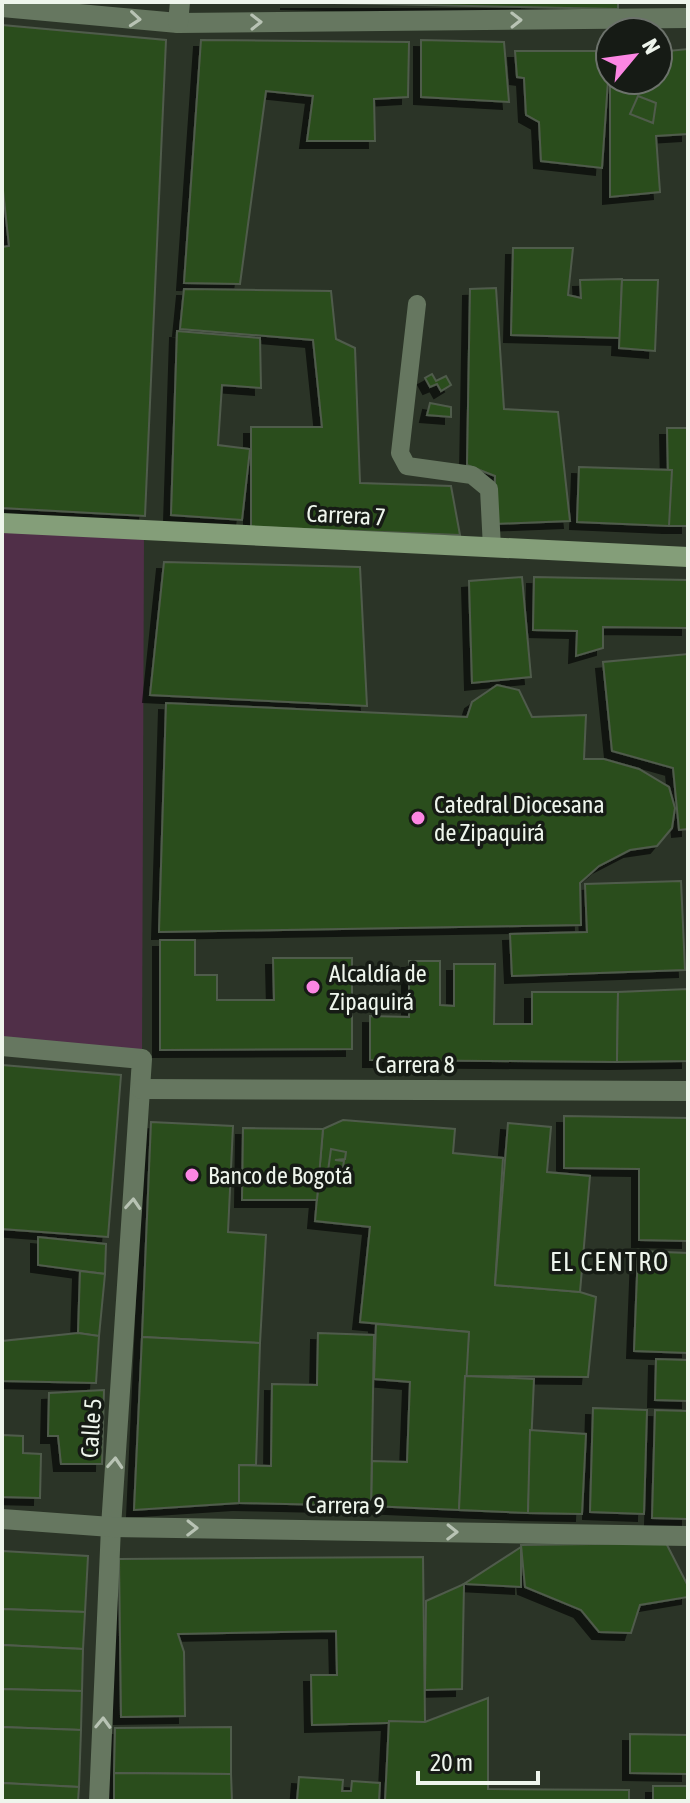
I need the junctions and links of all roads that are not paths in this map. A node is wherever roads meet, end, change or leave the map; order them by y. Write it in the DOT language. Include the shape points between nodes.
graph roads {
  1 [pos="180,2"];
  2 [pos="2,7"];
  3 [pos="688,18"];
  4 [pos="178,23"];
  5 [pos="417,304"];
  6 [pos="2,523"];
  7 [pos="492,548"];
  8 [pos="688,557"];
  9 [pos="2,1046"];
  10 [pos="141,1089"];
  11 [pos="688,1091"];
  12 [pos="2,1519"];
  13 [pos="111,1527"];
  14 [pos="688,1536"];
  15 [pos="99,1801"];
  1 -- 4 [label="street"];
  2 -- 4 [label="street, one-way"];
  4 -- 3 [label="street, one-way"];
  5 -- 7 [label="lane" via="402,462 482,481 489,489"];
  6 -- 7 [label="street, Carrera 7"];
  7 -- 8 [label="street, Carrera 7"];
  9 -- 10 [label="street, Calle 5" via="142,1059"];
  10 -- 11 [label="street, Carrera 8"];
  13 -- 10 [label="street, Calle 5, one-way"];
  12 -- 13 [label="street, Carrera 9"];
  13 -- 14 [label="street, Carrera 9, one-way"];
  15 -- 13 [label="street, Calle 5, one-way"];
}
